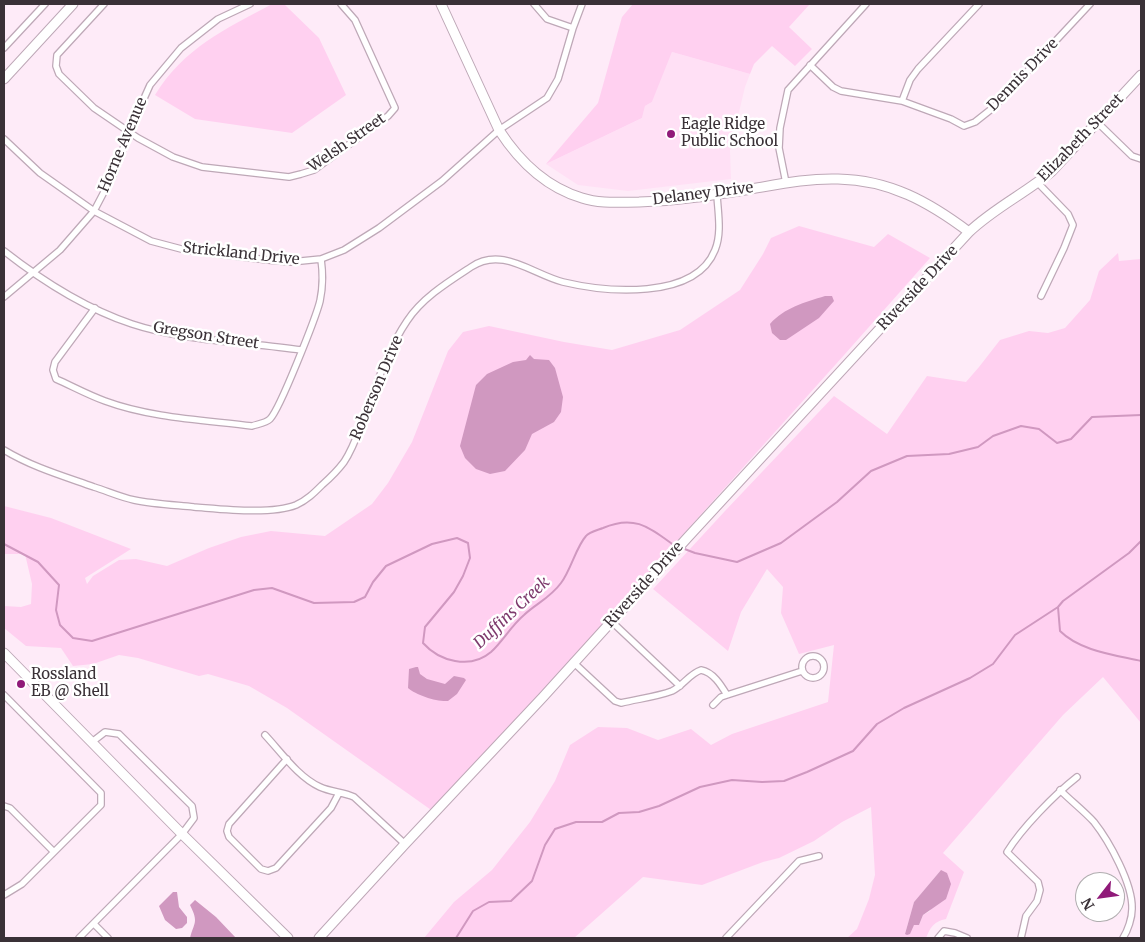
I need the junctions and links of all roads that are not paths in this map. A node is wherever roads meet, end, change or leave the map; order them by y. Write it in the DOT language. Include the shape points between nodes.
graph roads {
  1 [pos="45,4"];
  2 [pos="73,4"];
  3 [pos="104,4"];
  4 [pos="250,4"];
  5 [pos="341,4"];
  6 [pos="440,4"];
  7 [pos="534,4"];
  8 [pos="582,4"];
  9 [pos="866,4"];
  10 [pos="979,4"];
  11 [pos="1090,4"];
  12 [pos="241,6"];
  13 [pos="573,28"];
  14 [pos="5,44"];
  15 [pos="810,65"];
  16 [pos="1141,75"];
  17 [pos="4,79"];
  18 [pos="902,101"];
  19 [pos="1098,123"];
  20 [pos="499,130"];
  21 [pos="129,132"];
  22 [pos="4,139"];
  23 [pos="1141,159"];
  24 [pos="786,183"];
  25 [pos="1038,183"];
  26 [pos="716,195"];
  27 [pos="94,211"];
  28 [pos="969,232"];
  29 [pos="4,251"];
  30 [pos="321,259"];
  31 [pos="33,272"];
  32 [pos="1041,296"];
  33 [pos="4,297"];
  34 [pos="95,308"];
  35 [pos="301,350"];
  36 [pos="4,450"];
  37 [pos="611,621"];
  38 [pos="4,653"];
  39 [pos="574,662"];
  40 [pos="802,670"];
  41 [pos="680,686"];
  42 [pos="727,695"];
  43 [pos="4,696"];
  44 [pos="713,705"];
  45 [pos="265,735"];
  46 [pos="92,742"];
  47 [pos="288,759"];
  48 [pos="1077,778"];
  49 [pos="1060,790"];
  50 [pos="339,792"];
  51 [pos="4,806"];
  52 [pos="182,834"];
  53 [pos="405,844"];
  54 [pos="54,852"];
  55 [pos="820,856"];
  56 [pos="4,895"];
  57 [pos="94,924"];
  58 [pos="79,938"];
  59 [pos="108,938"];
  60 [pos="288,938"];
  61 [pos="319,938"];
  62 [pos="726,938"];
  63 [pos="938,938"];
  64 [pos="966,938"];
  65 [pos="1021,938"];
  66 [pos="1123,938"];
  1 -- 14 [label="street"];
  2 -- 17 [label="street"];
  3 -- 21 [label="street" via="57,56 56,66 59,74 94,108"];
  4 -- 12 [label="street, Horne Avenue"];
  5 -- 21 [label="street, Welsh Street" via="355,20 394,108 388,116 314,170 289,177 202,167 172,157"];
  6 -- 20 [label="street, Delaney Drive"];
  7 -- 13 [label="street" via="548,19"];
  8 -- 13 [label="street, Strickland Drive"];
  9 -- 15 [label="street"];
  10 -- 18 [label="street" via="918,69"];
  11 -- 18 [label="street, Dennis Drive" via="1006,96 974,122 964,126"];
  12 -- 21 [label="street, Horne Avenue" via="218,19 181,48 150,85"];
  13 -- 20 [label="street, Strickland Drive" via="553,90 540,104"];
  15 -- 18 [label="street, Dennis Drive" via="832,87 841,91"];
  15 -- 24 [label="street" via="788,90 785,100 779,148"];
  16 -- 19 [label="street, Elizabeth Street"];
  19 -- 23 [label="street" via="1132,156"];
  19 -- 25 [label="street, Elizabeth Street"];
  20 -- 26 [label="street, Delaney Drive" via="538,176 583,199 671,201"];
  20 -- 30 [label="street, Strickland Drive" via="442,182 379,228 344,250"];
  21 -- 27 [label="street, Horne Avenue" via="115,171"];
  22 -- 27 [label="street, Strickland Drive" via="40,173"];
  24 -- 26 [label="street, Delaney Drive"];
  24 -- 28 [label="street, Delaney Drive" via="839,178 878,184 928,204"];
  25 -- 28 [label="street, Elizabeth Street" via="995,210"];
  25 -- 32 [label="street" via="1068,214 1073,224"];
  26 -- 36 [label="street, Roberson Drive" via="719,233 715,251 704,268 682,282 660,288 597,288 561,281 497,259 474,265 441,288 421,304 398,336 344,462 309,498 295,505 276,509 232,509 133,500 34,466"];
  27 -- 30 [label="street, Strickland Drive" via="151,241 185,250 291,262"];
  27 -- 31 [label="street, Horne Avenue" via="66,244"];
  28 -- 37 [label="street, Riverside Drive"];
  29 -- 31 [label="street, Gregson Street"];
  30 -- 35 [label="street" via="323,284 319,304"];
  31 -- 33 [label="street, Horne Avenue"];
  31 -- 34 [label="street, Gregson Street"];
  34 -- 35 [label="street, Gregson Street" via="132,324 175,334"];
  34 -- 35 [label="street" via="55,362 56,379 106,401 162,415 252,426 262,423 270,419 279,404"];
  37 -- 39 [label="street, Riverside Drive"];
  37 -- 41 [label="street"];
  38 -- 46 [label="street"];
  39 -- 41 [label="street" via="621,703"];
  39 -- 53 [label="street, Riverside Drive"];
  40 -- 40 [label="street" via="808,677 816,678 823,672 824,663 818,656 809,656 802,662"];
  40 -- 42 [label="street"];
  41 -- 42 [label="street" via="694,672 705,671 720,683"];
  42 -- 44 [label="street"];
  43 -- 54 [label="street" via="101,793 101,805"];
  45 -- 47 [label="street"];
  46 -- 52 [label="street"];
  46 -- 52 [label="street" via="105,732 119,734 192,806 194,818"];
  47 -- 50 [label="street" via="318,786"];
  47 -- 50 [label="street" via="227,828 228,837 261,869 276,868 332,808"];
  48 -- 49 [label="street"];
  49 -- 65 [label="street" via="1007,852 1038,882 1040,890 1037,901 1026,916"];
  49 -- 66 [label="street" via="1092,820 1115,854 1130,891 1132,909"];
  50 -- 53 [label="street" via="354,797"];
  51 -- 54 [label="street" via="10,808"];
  52 -- 57 [label="street"];
  52 -- 60 [label="street"];
  53 -- 61 [label="street, Riverside Drive"];
  54 -- 56 [label="street" via="22,884"];
  55 -- 62 [label="street" via="800,861"];
  57 -- 58 [label="street"];
  57 -- 59 [label="street"];
  63 -- 64 [label="street" via="944,931"];
}
